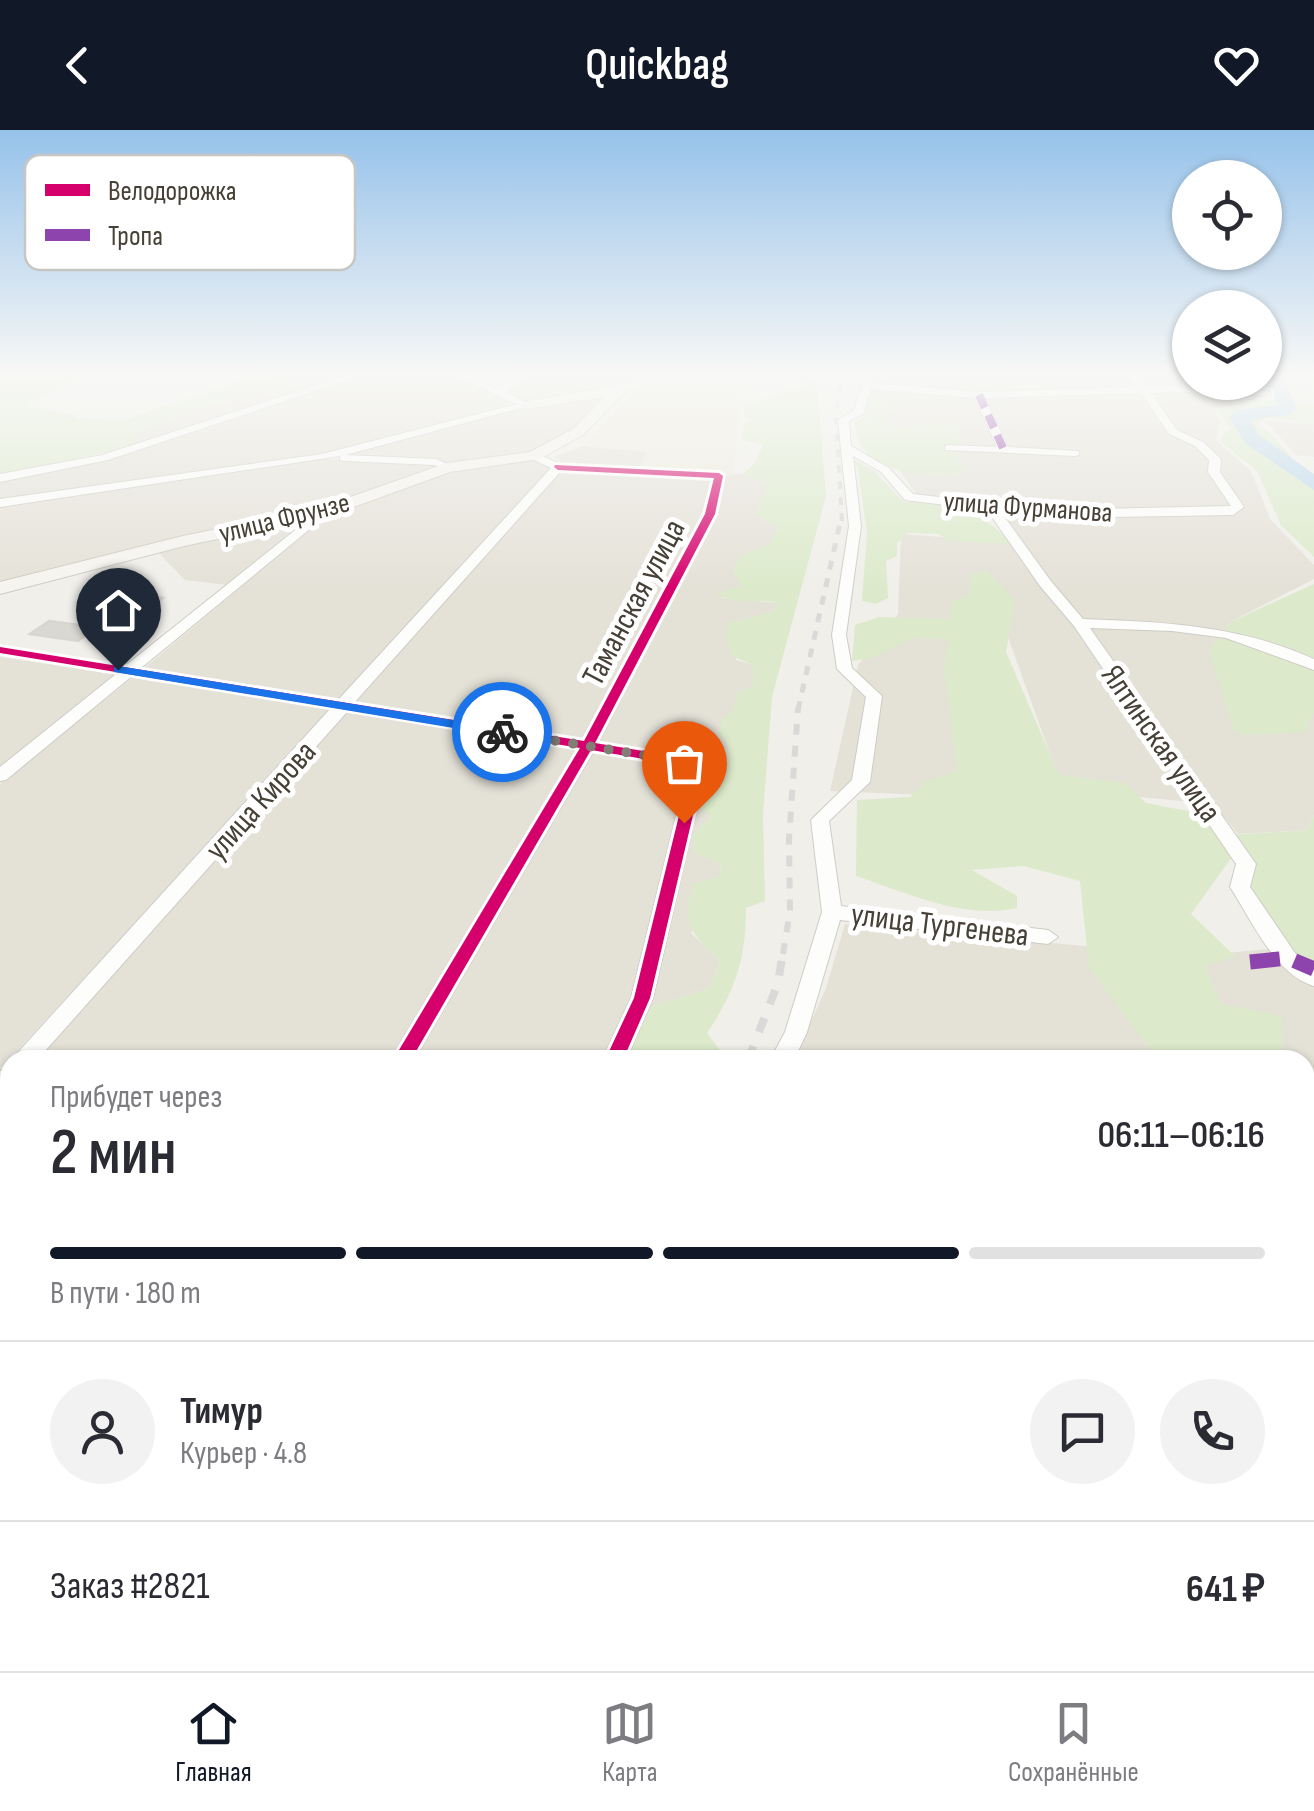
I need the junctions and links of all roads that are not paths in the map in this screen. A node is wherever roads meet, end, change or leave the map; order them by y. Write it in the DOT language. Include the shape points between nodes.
graph roads {
  1 [pos="145,445"];
  2 [pos="370,445"];
  3 [pos="554,445"];
  4 [pos="1002,445"];
  5 [pos="1200,445"];
  6 [pos="846,447"];
  7 [pos="949,448"];
  8 [pos="1004,450"];
  9 [pos="1075,452"];
  10 [pos="534,456"];
  11 [pos="322,457"];
  12 [pos="558,467"];
  13 [pos="447,468"];
  14 [pos="0,478"];
  15 [pos="0,504"];
  16 [pos="324,512"];
  17 [pos="996,513"];
  18 [pos="0,590"];
  19 [pos="1080,623"];
  20 [pos="0,650"];
  21 [pos="1314,665"];
  22 [pos="130,672"];
  23 [pos="345,707"];
  24 [pos="588,745"];
  25 [pos="0,776"];
  26 [pos="832,912"];
  27 [pos="1048,936"];
  28 [pos="1314,978"];
  29 [pos="32,1050"];
  30 [pos="408,1050"];
  31 [pos="619,1050"];
  32 [pos="787,1050"];
  1 -- 14 [label="street"];
  2 -- 11 [label="street"];
  3 -- 10 [label="main road, улица Фрунзе"];
  4 -- 8 [label="street"];
  5 -- 17 [label="street, улица Фурманова" via="1215,459 1214,472 1238,507 1229,512"];
  6 -- 17 [label="street, улица Фурманова" via="884,470 909,497"];
  6 -- 26 [label="street" via="856,526 838,635 845,669 874,696 861,782 820,820"];
  7 -- 8 [label="street"];
  8 -- 9 [label="street"];
  10 -- 12 [label="street"];
  10 -- 13 [label="main road, улица Фрунзе"];
  11 -- 13 [label="street" via="436,462"];
  11 -- 15 [label="street"];
  12 -- 23 [label="street, улица Кирова"];
  12 -- 24 [label="street, Таманская улица" via="719,476 710,514"];
  13 -- 16 [label="main road, улица Фрунзе"];
  16 -- 18 [label="main road, улица Фрунзе"];
  16 -- 22 [label="street"];
  17 -- 19 [label="street, Ялтинская улица"];
  19 -- 21 [label="street" via="1214,628 1272,644"];
  19 -- 28 [label="street, Ялтинская улица" via="1246,864 1240,886 1288,958"];
  20 -- 22 [label="street"];
  22 -- 23 [label="street"];
  22 -- 25 [label="street"];
  23 -- 24 [label="street"];
  23 -- 29 [label="street, улица Кирова"];
  24 -- 30 [label="street, Таманская улица"];
  24 -- 31 [label="street" via="698,764 642,998"];
  26 -- 27 [label="street, улица Тургенева"];
  26 -- 32 [label="street"];
}
